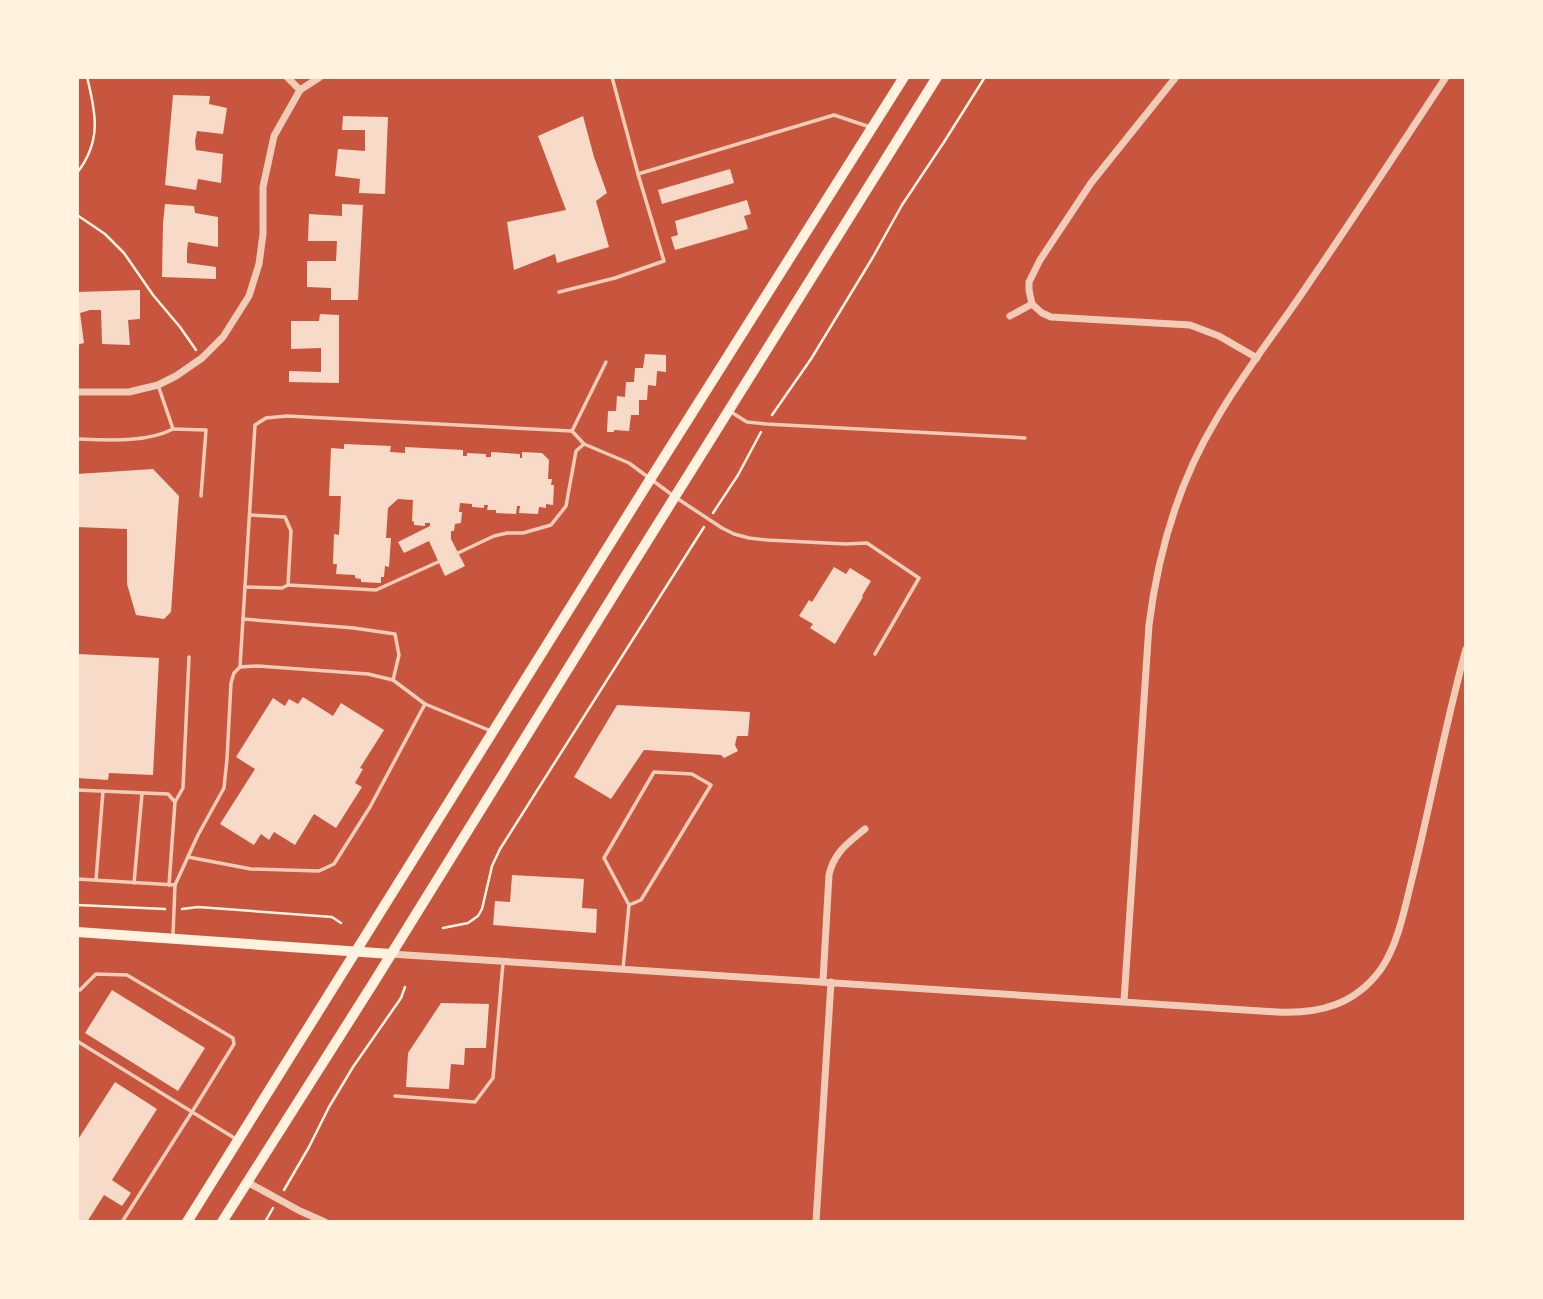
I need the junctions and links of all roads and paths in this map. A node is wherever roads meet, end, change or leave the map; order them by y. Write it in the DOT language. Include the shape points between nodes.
graph roads {
  1 [pos="87,77"];
  2 [pos="287,77"];
  3 [pos="320,77"];
  4 [pos="612,77"];
  5 [pos="904,77"];
  6 [pos="937,77"];
  7 [pos="985,77"];
  8 [pos="1176,77"];
  9 [pos="1446,77"];
  10 [pos="300,90"];
  11 [pos="872,128"];
  12 [pos="77,173"];
  13 [pos="638,174"];
  14 [pos="77,215"];
  15 [pos="559,292"];
  16 [pos="1032,304"];
  17 [pos="1010,316"];
  18 [pos="202,358"];
  19 [pos="1257,358"];
  20 [pos="606,362"];
  21 [pos="158,385"];
  22 [pos="77,392"];
  23 [pos="729,411"];
  24 [pos="772,415"];
  25 [pos="173,429"];
  26 [pos="572,431"];
  27 [pos="761,432"];
  28 [pos="1025,438"];
  29 [pos="77,439"];
  30 [pos="584,444"];
  31 [pos="651,478"];
  32 [pos="201,496"];
  33 [pos="675,497"];
  34 [pos="713,514"];
  35 [pos="249,515"];
  36 [pos="704,527"];
  37 [pos="458,553"];
  38 [pos="438,562"];
  39 [pos="288,585"];
  40 [pos="245,587"];
  41 [pos="243,619"];
  42 [pos="1466,649"];
  43 [pos="875,654"];
  44 [pos="189,657"];
  45 [pos="240,667"];
  46 [pos="393,680"];
  47 [pos="425,704"];
  48 [pos="494,732"];
  49 [pos="77,790"];
  50 [pos="103,791"];
  51 [pos="142,793"];
  52 [pos="175,802"];
  53 [pos="864,828"];
  54 [pos="188,857"];
  55 [pos="77,879"];
  56 [pos="96,880"];
  57 [pos="134,883"];
  58 [pos="169,885"];
  59 [pos="175,885"];
  60 [pos="77,905"];
  61 [pos="629,905"];
  62 [pos="174,910"];
  63 [pos="341,923"];
  64 [pos="443,928"];
  65 [pos="77,932"];
  66 [pos="173,937"];
  67 [pos="355,951"];
  68 [pos="391,954"];
  69 [pos="503,961"];
  70 [pos="623,968"];
  71 [pos="827,982"];
  72 [pos="405,987"];
  73 [pos="77,989"];
  74 [pos="1124,1001"];
  75 [pos="77,1041"];
  76 [pos="396,1096"];
  77 [pos="192,1112"];
  78 [pos="238,1140"];
  79 [pos="247,1182"];
  80 [pos="284,1190"];
  81 [pos="274,1208"];
  82 [pos="314,1220"];
  83 [pos="122,1222"];
  84 [pos="187,1222"];
  85 [pos="222,1222"];
  86 [pos="265,1222"];
  87 [pos="325,1222"];
  88 [pos="816,1222"];
  1 -- 12 [label="path" via="96,127 92,146"];
  2 -- 10 [label="street"];
  3 -- 10 [label="street"];
  4 -- 13 [label="lane"];
  5 -- 11 [label="main road"];
  6 -- 23 [label="main road"];
  7 -- 24 [label="path"];
  8 -- 16 [label="street" via="1091,183 1040,260 1029,282"];
  9 -- 19 [label="street"];
  10 -- 18 [label="street" via="274,136 263,187 259,264 249,296 223,337"];
  11 -- 13 [label="lane" via="834,115"];
  11 -- 31 [label="main road"];
  13 -- 15 [label="lane" via="664,261"];
  14 -- 18 [label="path" via="124,253"];
  16 -- 17 [label="street"];
  16 -- 19 [label="street" via="1051,317 1190,325"];
  18 -- 21 [label="street"];
  19 -- 74 [label="street" via="1215,421 1183,485 1159,563 1145,674"];
  20 -- 26 [label="lane"];
  21 -- 22 [label="street" via="129,392"];
  21 -- 25 [label="lane"];
  23 -- 28 [label="lane" via="747,422 766,425"];
  23 -- 33 [label="main road"];
  25 -- 29 [label="lane" via="143,438"];
  25 -- 32 [label="lane" via="206,430"];
  26 -- 30 [label="lane"];
  26 -- 35 [label="lane" via="266,418 255,425"];
  27 -- 34 [label="path"];
  30 -- 31 [label="lane"];
  30 -- 37 [label="lane" via="576,451 566,506 551,525 494,536"];
  31 -- 33 [label="lane"];
  31 -- 48 [label="main road"];
  33 -- 43 [label="lane" via="734,534 867,544 919,578"];
  33 -- 68 [label="main road"];
  35 -- 39 [label="lane" via="285,517 291,531"];
  35 -- 40 [label="lane"];
  36 -- 64 [label="path" via="500,849 478,916"];
  38 -- 39 [label="lane" via="376,590"];
  39 -- 40 [label="lane"];
  40 -- 41 [label="lane"];
  41 -- 45 [label="lane"];
  41 -- 46 [label="lane" via="395,634 399,655"];
  42 -- 74 [label="street" via="1392,951 1368,984 1350,998 1313,1012"];
  44 -- 52 [label="lane" via="183,788"];
  45 -- 46 [label="lane" via="368,674"];
  45 -- 54 [label="lane" via="231,683 223,788"];
  46 -- 47 [label="lane"];
  47 -- 48 [label="lane"];
  47 -- 54 [label="lane" via="334,864 319,871 251,869"];
  48 -- 67 [label="main road"];
  49 -- 50 [label="lane"];
  50 -- 51 [label="lane"];
  50 -- 56 [label="lane"];
  51 -- 52 [label="lane" via="168,794"];
  51 -- 57 [label="lane"];
  52 -- 58 [label="lane"];
  53 -- 71 [label="street" via="839,852 829,874"];
  54 -- 59 [label="lane"];
  55 -- 56 [label="lane"];
  56 -- 57 [label="lane"];
  57 -- 58 [label="lane"];
  58 -- 59 [label="lane"];
  59 -- 62 [label="lane"];
  60 -- 62 [label="path"];
  61 -- 61 [label="lane" via="604,858 654,772 692,774 711,785 641,900"];
  61 -- 70 [label="lane"];
  62 -- 63 [label="path" via="298,913 332,917"];
  62 -- 66 [label="lane"];
  65 -- 66 [label="main road"];
  66 -- 67 [label="main road"];
  67 -- 68 [label="main road"];
  67 -- 78 [label="main road"];
  68 -- 69 [label="street"];
  68 -- 79 [label="main road"];
  69 -- 70 [label="street"];
  69 -- 76 [label="lane" via="494,1078 475,1102"];
  70 -- 71 [label="street"];
  71 -- 74 [label="street"];
  71 -- 88 [label="street"];
  72 -- 80 [label="path" via="329,1107"];
  73 -- 77 [label="lane" via="96,974 127,975 233,1038 234,1044"];
  75 -- 77 [label="lane"];
  77 -- 78 [label="lane"];
  77 -- 83 [label="lane"];
  78 -- 84 [label="main road"];
  79 -- 82 [label="street"];
  79 -- 85 [label="main road"];
  81 -- 86 [label="path"];
  82 -- 87 [label="street"];
}
